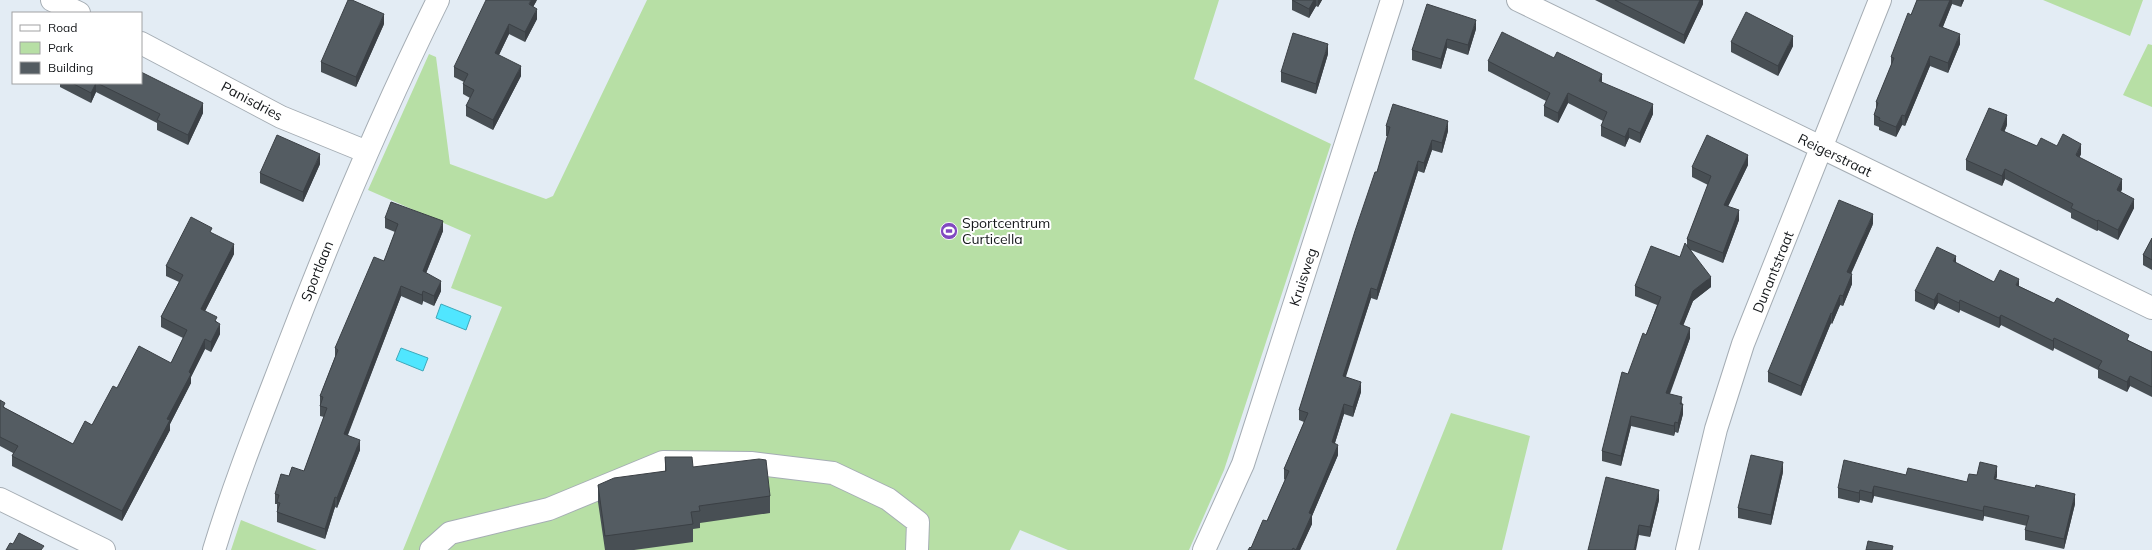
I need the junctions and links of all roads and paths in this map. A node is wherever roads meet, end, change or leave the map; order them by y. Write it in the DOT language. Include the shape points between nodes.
graph roads {
  1 [pos="52,0"];
  2 [pos="438,0"];
  3 [pos="1392,0"];
  4 [pos="1518,0"];
  5 [pos="1880,0"];
  6 [pos="77,12"];
  7 [pos="142,44"];
  8 [pos="1822,148"];
  9 [pos="367,152"];
  10 [pos="2152,308"];
  11 [pos="0,499"];
  12 [pos="104,550"];
  13 [pos="214,550"];
  14 [pos="431,550"];
  15 [pos="917,550"];
  16 [pos="1204,550"];
  17 [pos="1687,550"];
  1 -- 6 [label="street"];
  2 -- 9 [label="street, Sportlaan"];
  3 -- 16 [label="street, Kruisweg" via="1243,464"];
  4 -- 8 [label="street, Reigerstraat"];
  5 -- 8 [label="street, Dunantstraat"];
  7 -- 9 [label="street, Panisdries" via="281,117"];
  8 -- 10 [label="street, Reigerstraat"];
  8 -- 17 [label="street, Dunantstraat" via="1727,391"];
  9 -- 13 [label="street, Sportlaan" via="291,337"];
  11 -- 12 [label="street"];
  14 -- 15 [label="street" via="450,533 549,509 663,462 751,463 834,473 888,499 918,522"];
}
